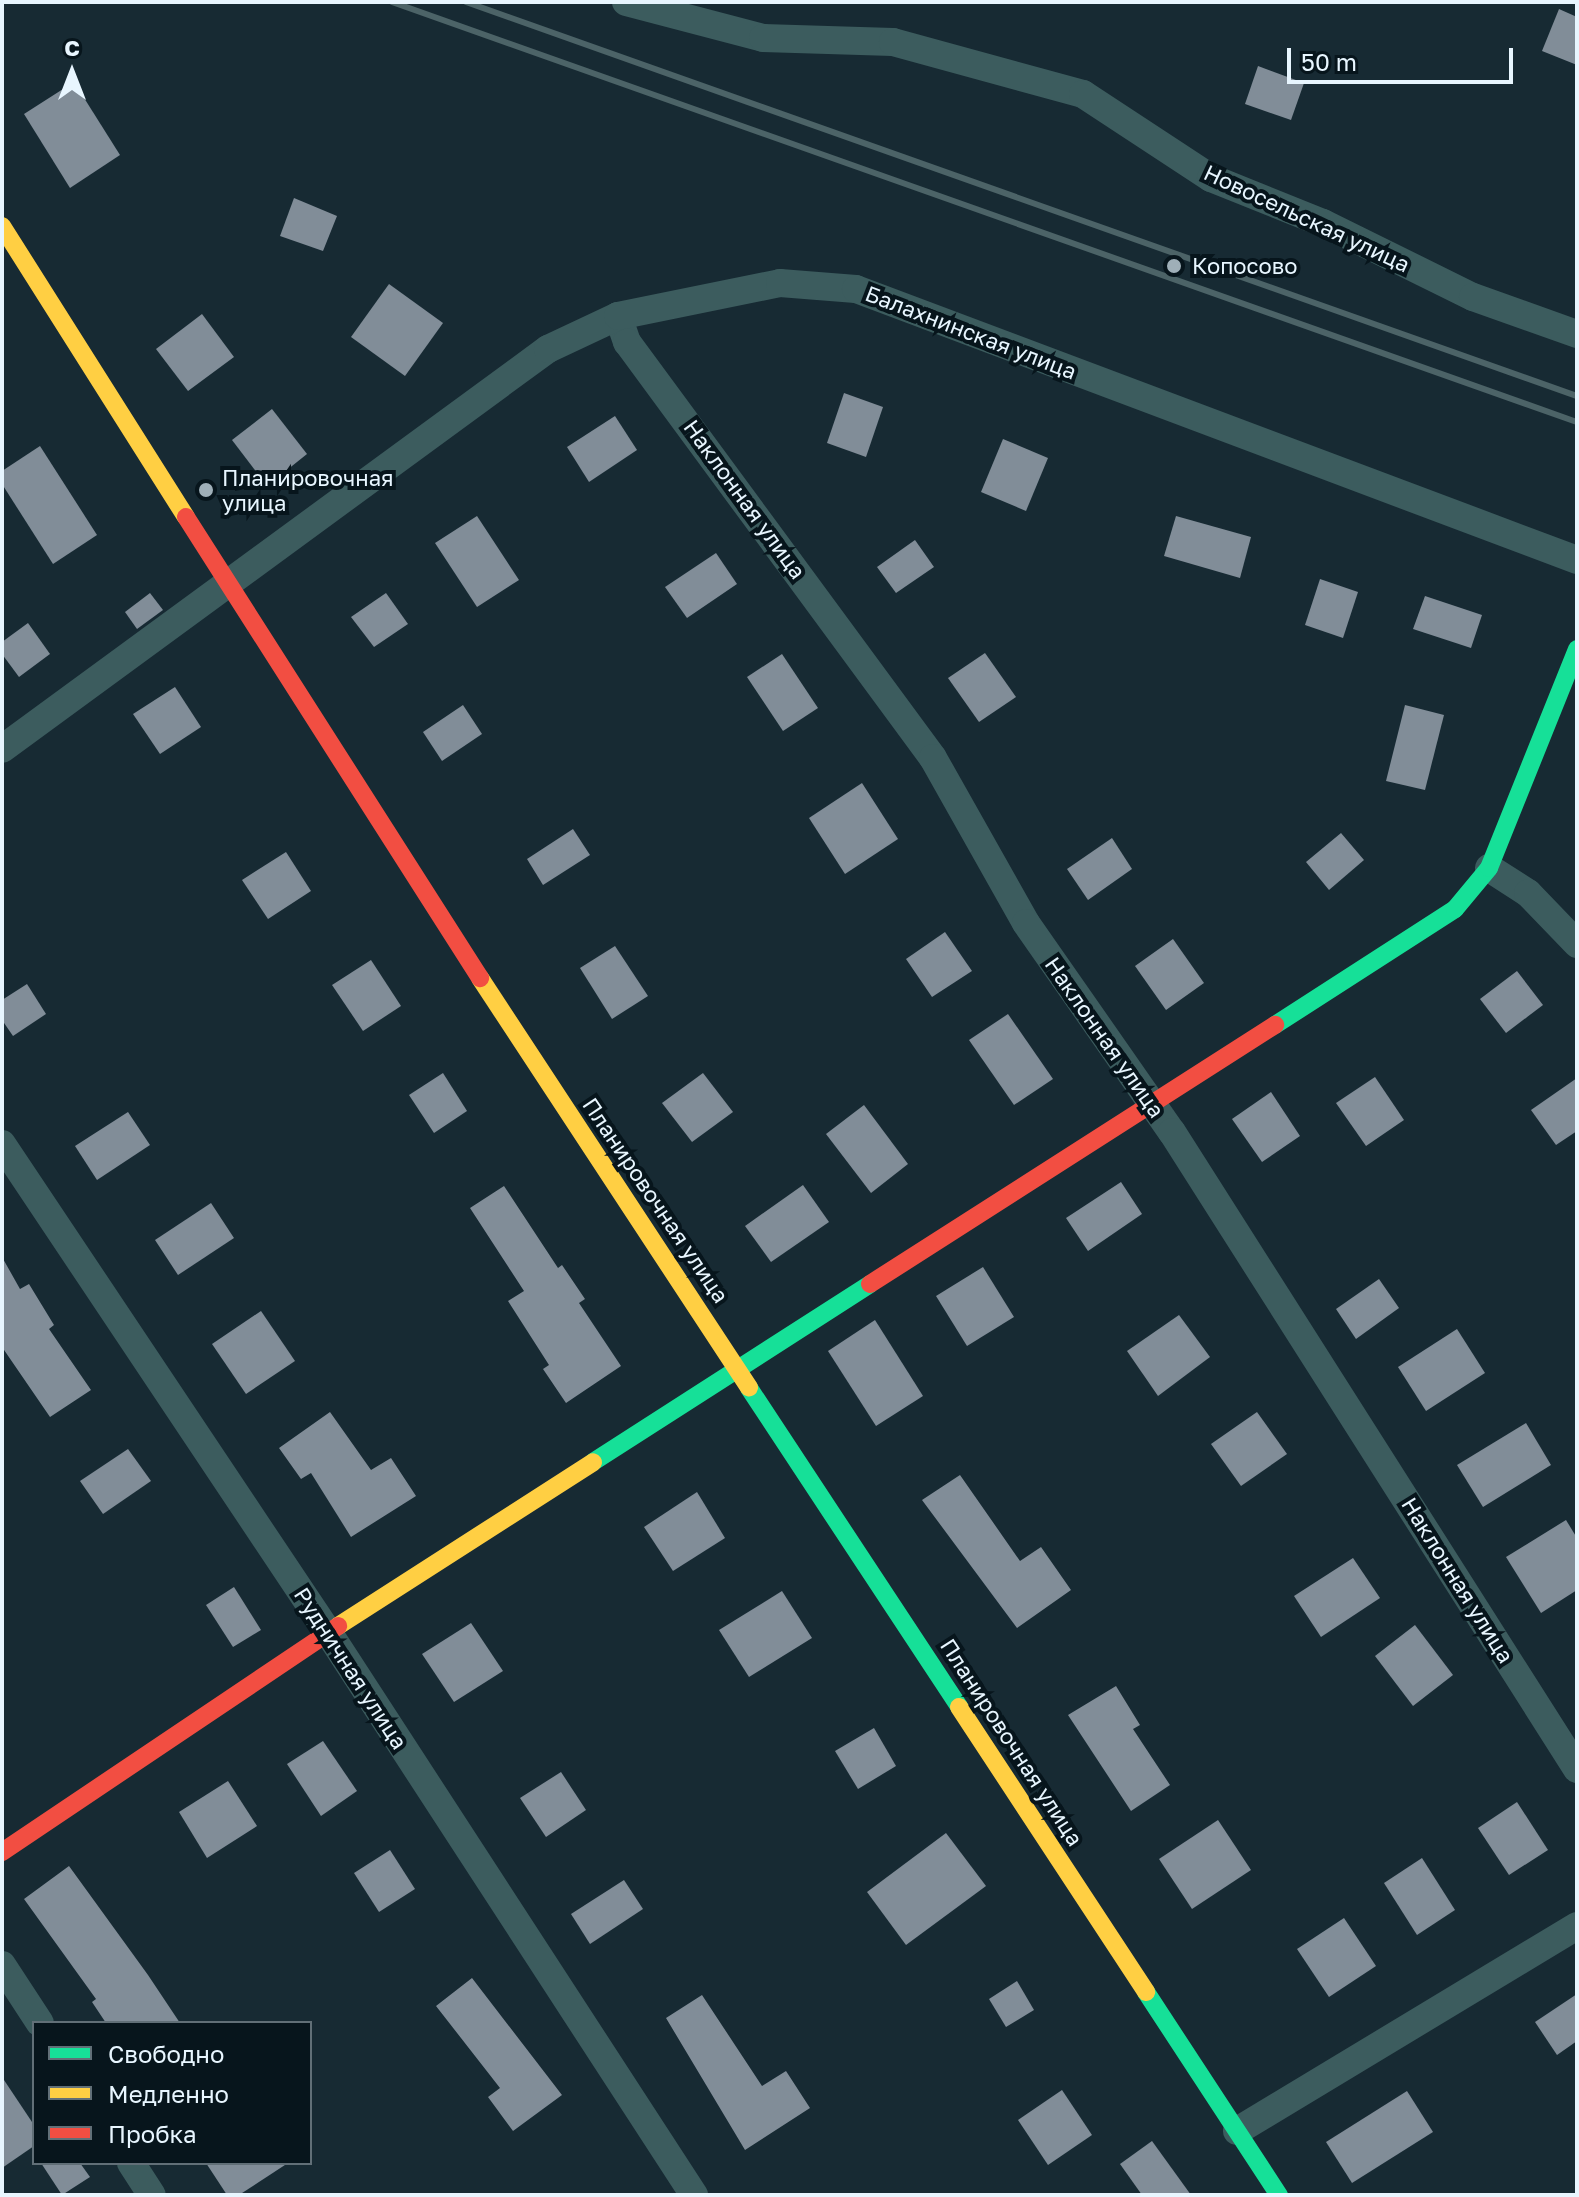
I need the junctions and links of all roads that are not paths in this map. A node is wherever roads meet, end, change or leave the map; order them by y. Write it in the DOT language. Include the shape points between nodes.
graph roads {
  1 [pos="626,2"];
  2 [pos="2,226"];
  3 [pos="618,316"];
  4 [pos="1577,334"];
  5 [pos="1577,560"];
  6 [pos="230,586"];
  7 [pos="1577,649"];
  8 [pos="2,749"];
  9 [pos="1489,868"];
  10 [pos="1577,944"];
  11 [pos="1149,1102"];
  12 [pos="2,1144"];
  13 [pos="741,1371"];
  14 [pos="328,1632"];
  15 [pos="1577,1769"];
  16 [pos="2,1852"];
  17 [pos="1577,1926"];
  18 [pos="2,1965"];
  19 [pos="39,2021"];
  20 [pos="1237,2131"];
  21 [pos="132,2165"];
  22 [pos="152,2195"];
  23 [pos="694,2195"];
  24 [pos="1279,2195"];
  1 -- 4 [label="street, Новосельская улица" via="763,38 893,42 1083,94 1211,178 1323,223 1473,297"];
  2 -- 6 [label="main road, Планировочная улица"];
  3 -- 5 [label="street, Балахнинская улица" via="780,283 856,289"];
  3 -- 6 [label="street, Балахнинская улица" via="548,349"];
  3 -- 11 [label="street, Наклонная улица" via="627,342 933,758 1026,923"];
  6 -- 8 [label="street, Балахнинская улица"];
  6 -- 13 [label="main road, Планировочная улица" via="396,850"];
  7 -- 9 [label="main road"];
  9 -- 10 [label="street" via="1528,893"];
  9 -- 11 [label="main road" via="1455,909"];
  11 -- 13 [label="main road"];
  11 -- 15 [label="street, Наклонная улица"];
  12 -- 14 [label="street, Рудничная улица"];
  13 -- 14 [label="main road"];
  13 -- 20 [label="main road, Планировочная улица"];
  14 -- 16 [label="main road"];
  14 -- 23 [label="street, Рудничная улица"];
  17 -- 20 [label="street"];
  18 -- 19 [label="street"];
  20 -- 24 [label="main road, Планировочная улица"];
  21 -- 22 [label="street"];
}
